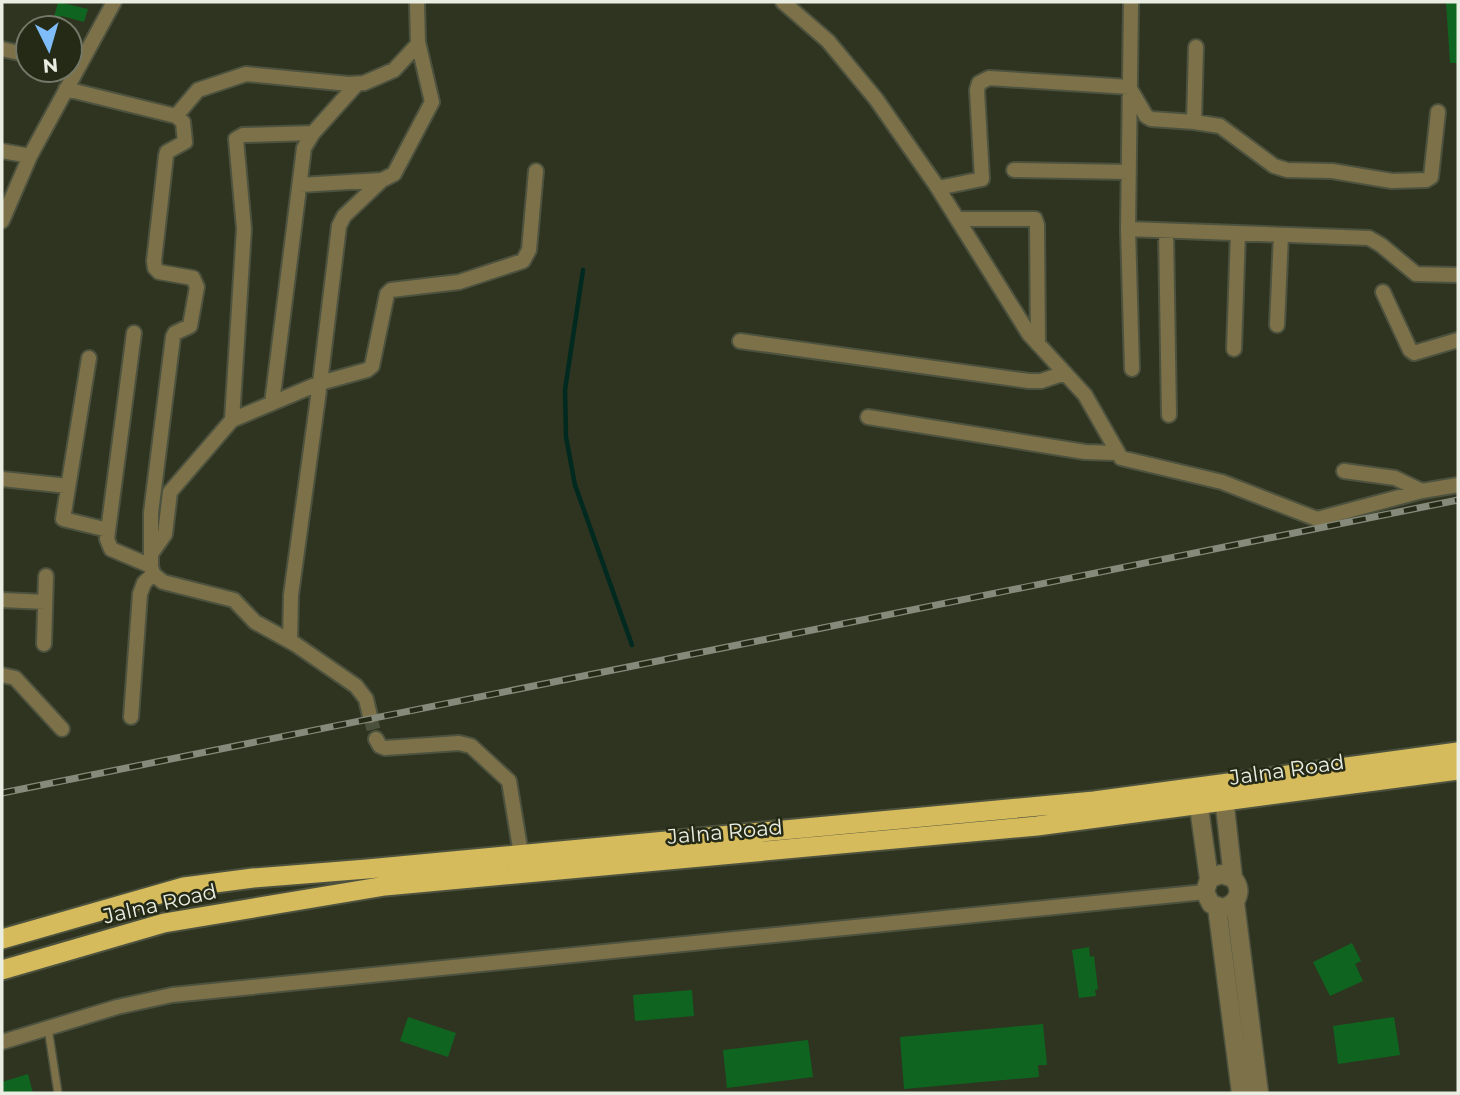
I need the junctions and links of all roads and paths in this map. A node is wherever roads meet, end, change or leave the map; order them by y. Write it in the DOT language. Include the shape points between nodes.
graph roads {
  1 [pos="114,2"];
  2 [pos="417,2"];
  3 [pos="783,2"];
  4 [pos="1130,2"];
  5 [pos="418,42"];
  6 [pos="1196,47"];
  7 [pos="84,50"];
  8 [pos="68,84"];
  9 [pos="356,85"];
  10 [pos="1129,87"];
  11 [pos="66,89"];
  12 [pos="1438,112"];
  13 [pos="176,116"];
  14 [pos="1194,122"];
  15 [pos="313,133"];
  16 [pos="2,150"];
  17 [pos="30,156"];
  18 [pos="1014,170"];
  19 [pos="536,171"];
  20 [pos="1129,172"];
  21 [pos="382,180"];
  22 [pos="300,186"];
  23 [pos="938,188"];
  24 [pos="3,215"];
  25 [pos="958,219"];
  26 [pos="1128,229"];
  27 [pos="1166,231"];
  28 [pos="1238,233"];
  29 [pos="1281,235"];
  30 [pos="1458,275"];
  31 [pos="1383,292"];
  32 [pos="1278,325"];
  33 [pos="134,333"];
  34 [pos="1458,340"];
  35 [pos="740,341"];
  36 [pos="1038,344"];
  37 [pos="1234,349"];
  38 [pos="89,358"];
  39 [pos="1132,369"];
  40 [pos="1065,373"];
  41 [pos="320,383"];
  42 [pos="272,403"];
  43 [pos="1169,415"];
  44 [pos="868,417"];
  45 [pos="232,421"];
  46 [pos="1116,453"];
  47 [pos="1344,471"];
  48 [pos="2,479"];
  49 [pos="1458,485"];
  50 [pos="68,486"];
  51 [pos="1422,491"];
  52 [pos="108,530"];
  53 [pos="152,565"];
  54 [pos="46,576"];
  55 [pos="2,600"];
  56 [pos="45,602"];
  57 [pos="290,641"];
  58 [pos="44,644"];
  59 [pos="2,675"];
  60 [pos="370,716"];
  61 [pos="131,717"];
  62 [pos="62,729"];
  63 [pos="376,739"];
  64 [pos="1458,752"];
  65 [pos="1458,770"];
  66 [pos="1224,792"];
  67 [pos="1198,796"];
  68 [pos="521,854"];
  69 [pos="1233,878"];
  70 [pos="1207,886"];
  71 [pos="1235,902"];
  72 [pos="1217,907"];
  73 [pos="2,939"];
  74 [pos="2,970"];
  75 [pos="48,1028"];
  76 [pos="2,1042"];
  77 [pos="58,1093"];
  78 [pos="1241,1093"];
  79 [pos="1259,1093"];
  1 -- 7 [label="street"];
  2 -- 5 [label="street"];
  3 -- 23 [label="street" via="828,41 876,99"];
  4 -- 10 [label="street"];
  5 -- 9 [label="street" via="394,70"];
  5 -- 21 [label="street" via="432,102 394,174"];
  6 -- 14 [label="street"];
  8 -- 11 [label="street"];
  9 -- 13 [label="street" via="246,74 198,90"];
  9 -- 15 [label="street"];
  10 -- 14 [label="street" via="1151,119"];
  10 -- 20 [label="street"];
  10 -- 23 [label="street" via="983,79 977,90 982,179"];
  11 -- 13 [label="street"];
  11 -- 17 [label="street"];
  12 -- 14 [label="street" via="1433,172 1426,180 1392,181 1280,169 1226,130"];
  13 -- 53 [label="street" via="183,122 186,139 166,156 154,261 159,272 193,278 197,287 190,326 173,337 151,513"];
  15 -- 22 [label="street" via="304,148"];
  15 -- 45 [label="street" via="236,139 244,229"];
  16 -- 17 [label="street"];
  17 -- 24 [label="street"];
  18 -- 20 [label="street"];
  19 -- 41 [label="street" via="529,250 523,261 459,282 391,290 372,366"];
  20 -- 26 [label="street"];
  21 -- 22 [label="street"];
  21 -- 41 [label="street" via="341,220"];
  22 -- 42 [label="street"];
  23 -- 25 [label="street"];
  25 -- 36 [label="street"];
  25 -- 36 [label="street" via="1035,219"];
  26 -- 27 [label="street"];
  26 -- 39 [label="street"];
  27 -- 28 [label="street"];
  27 -- 43 [label="street"];
  28 -- 29 [label="street"];
  28 -- 37 [label="street"];
  29 -- 30 [label="street" via="1368,238 1416,274"];
  29 -- 32 [label="street"];
  31 -- 34 [label="street" via="1414,353"];
  33 -- 52 [label="street"];
  35 -- 40 [label="street" via="1029,381"];
  36 -- 40 [label="street"];
  38 -- 50 [label="street"];
  40 -- 46 [label="street" via="1089,402"];
  41 -- 42 [label="street"];
  41 -- 57 [label="street" via="290,595"];
  42 -- 45 [label="street"];
  44 -- 46 [label="street" via="1091,453"];
  45 -- 53 [label="street" via="170,492 165,534"];
  46 -- 51 [label="street" via="1127,460 1222,482 1313,519"];
  47 -- 51 [label="street" via="1401,479"];
  48 -- 50 [label="street"];
  49 -- 51 [label="street"];
  50 -- 52 [label="street" via="64,519"];
  52 -- 53 [label="street" via="111,549"];
  53 -- 57 [label="street" via="163,582 234,600 255,622"];
  53 -- 61 [label="street" via="140,594"];
  54 -- 56 [label="street"];
  55 -- 56 [label="street"];
  56 -- 58 [label="street"];
  57 -- 60 [label="street" via="356,686 366,699"];
  59 -- 62 [label="street" via="15,678"];
  63 -- 68 [label="street" via="385,748 459,743 471,747 509,781"];
  64 -- 66 [label="highway, Jalna Road"];
  65 -- 66 [label="highway, Jalna Road"];
  66 -- 67 [label="highway, Jalna Road"];
  66 -- 69 [label="street"];
  67 -- 68 [label="highway, Jalna Road" via="1094,801"];
  67 -- 70 [label="street"];
  67 -- 74 [label="highway, Jalna Road" via="1023,827 385,886 164,923"];
  68 -- 73 [label="highway, Jalna Road" via="184,887"];
  69 -- 70 [label="street" via="1221,874"];
  69 -- 71 [label="street" via="1239,889"];
  70 -- 72 [label="street" via="1211,904"];
  70 -- 75 [label="street" via="172,995"];
  71 -- 72 [label="street"];
  71 -- 79 [label="street"];
  72 -- 78 [label="street"];
  75 -- 76 [label="street"];
  75 -- 77 [label="lane"];
}
